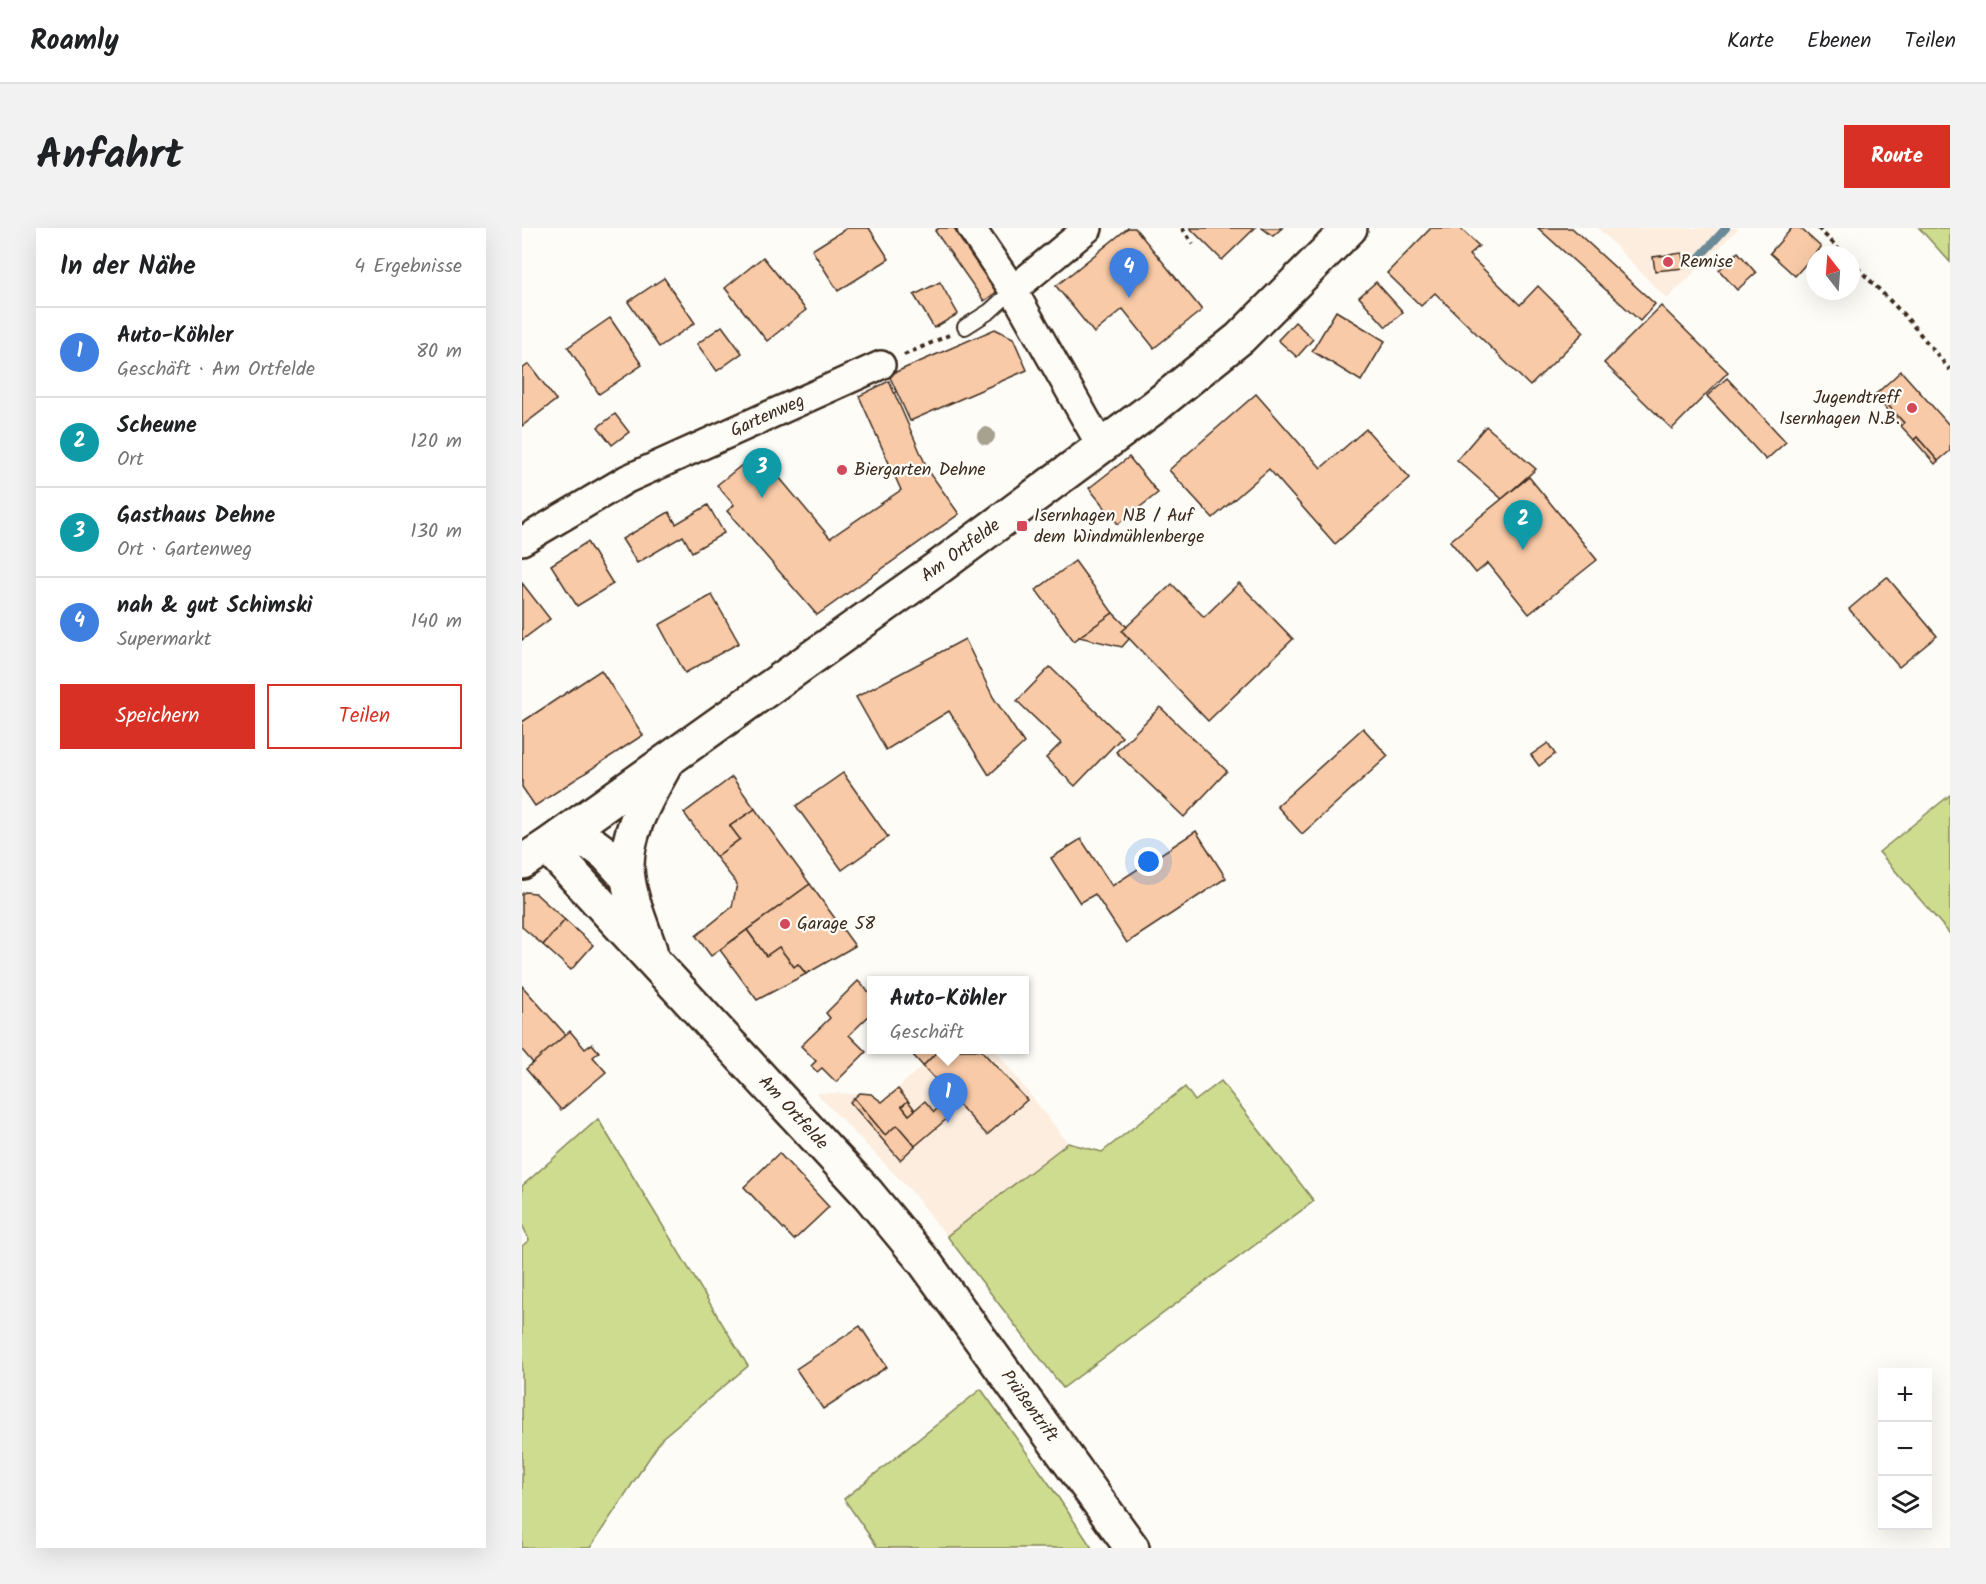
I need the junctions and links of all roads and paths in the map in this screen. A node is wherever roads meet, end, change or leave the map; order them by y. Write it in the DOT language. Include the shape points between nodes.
graph roads {
  1 [pos="971,228"];
  2 [pos="1088,228"];
  3 [pos="1182,228"];
  4 [pos="1350,228"];
  5 [pos="1818,228"];
  6 [pos="1193,244"];
  7 [pos="1836,246"];
  8 [pos="1860,270"];
  9 [pos="1013,290"];
  10 [pos="964,327"];
  11 [pos="881,365"];
  12 [pos="1950,370"];
  13 [pos="1101,446"];
  14 [pos="522,541"];
  15 [pos="666,763"];
  16 [pos="544,848"];
  17 [pos="627,877"];
  18 [pos="656,965"];
  19 [pos="926,1264"];
  20 [pos="1132,1548"];
  1 -- 9 [label="street"];
  2 -- 9 [label="street"];
  3 -- 6 [label="path"];
  4 -- 13 [label="main road, Am Ortfelde" via="1240,338"];
  5 -- 7 [label="path"];
  8 -- 12 [label="path"];
  9 -- 10 [label="lane"];
  9 -- 13 [label="street"];
  10 -- 11 [label="path"];
  11 -- 14 [label="street, Gartenweg" via="627,479"];
  13 -- 15 [label="main road, Am Ortfelde"];
  15 -- 16 [label="main road, Am Ortfelde"];
  15 -- 17 [label="main road, Am Ortfelde" via="632,837"];
  16 -- 17 [label="main road, Am Ortfelde" via="594,845"];
  16 -- 18 [label="main road, Am Ortfelde"];
  17 -- 18 [label="main road, Am Ortfelde"];
  18 -- 19 [label="main road, Am Ortfelde" via="868,1194"];
  19 -- 20 [label="main road, Prüßentrift"];
}
